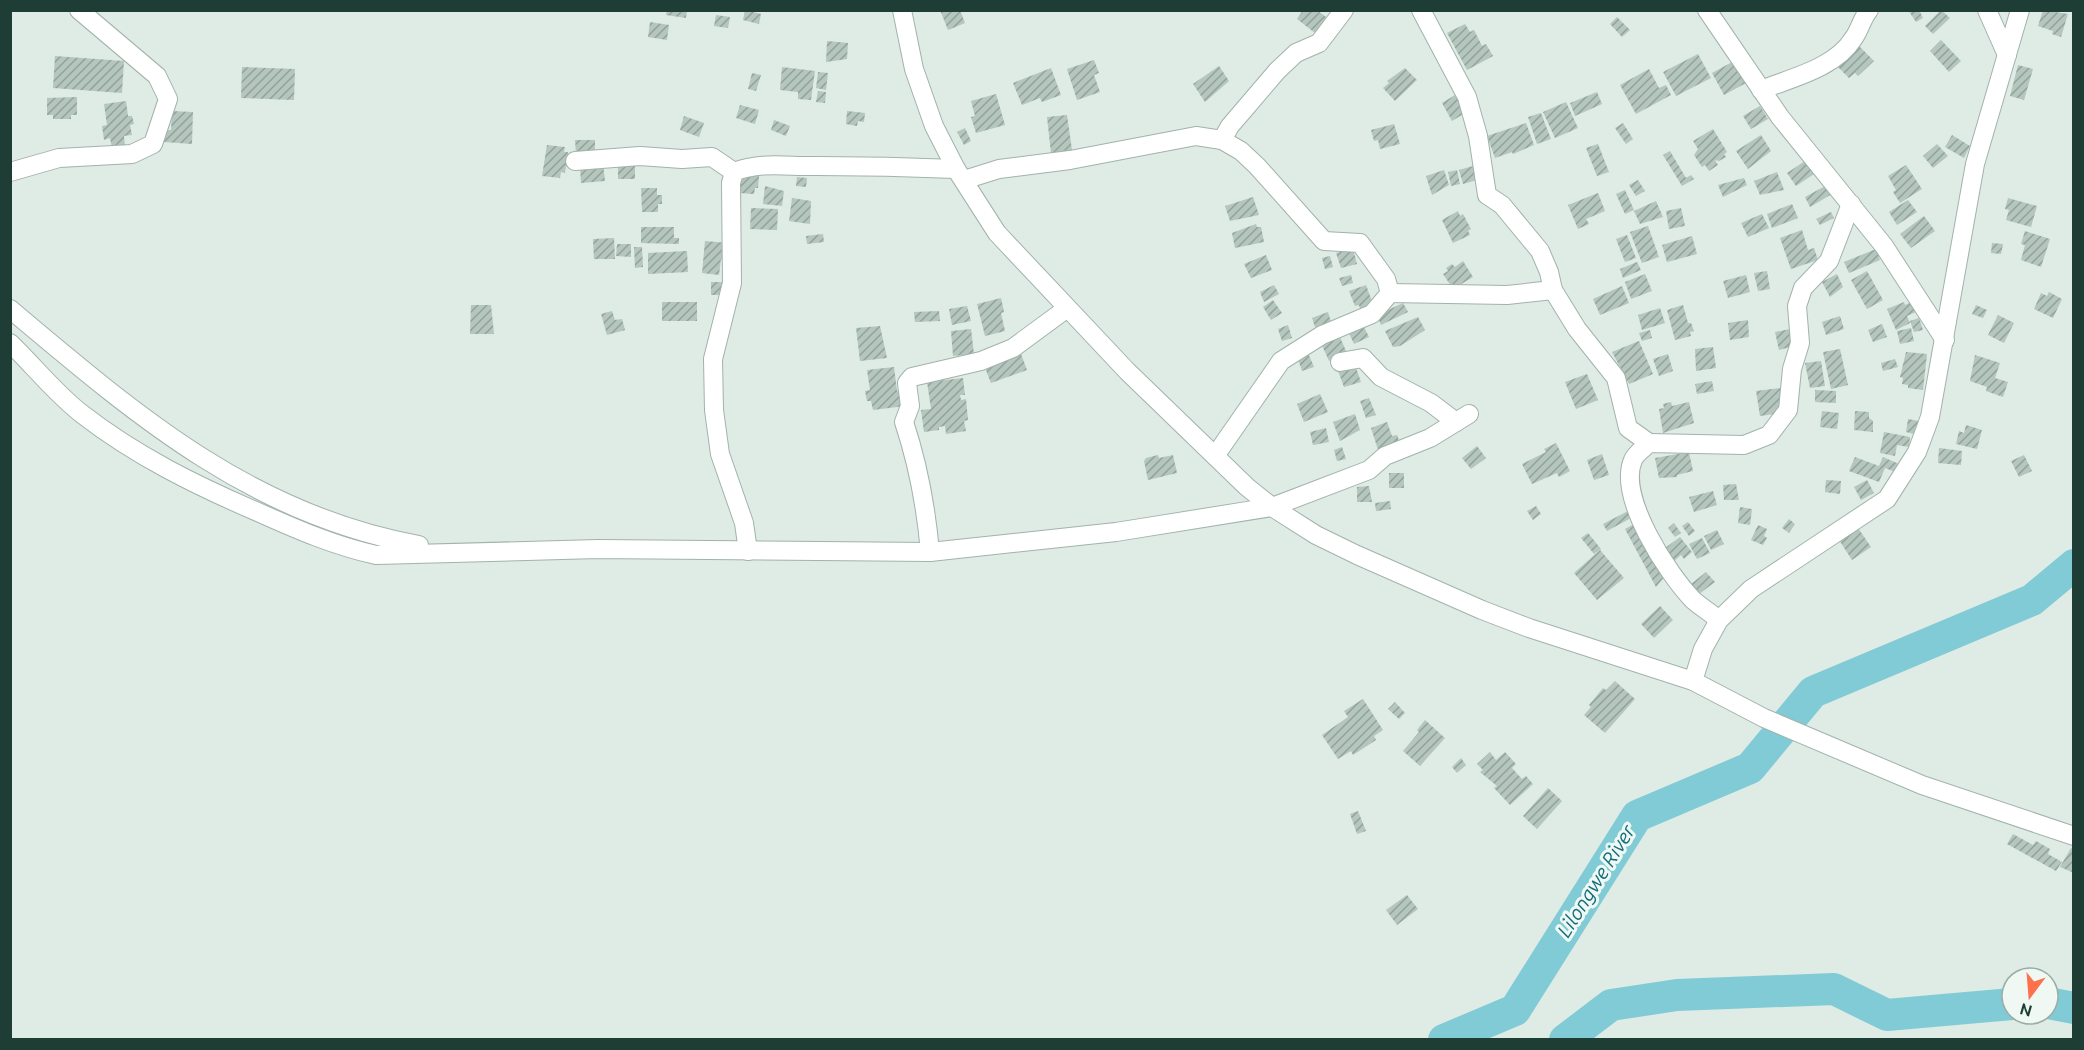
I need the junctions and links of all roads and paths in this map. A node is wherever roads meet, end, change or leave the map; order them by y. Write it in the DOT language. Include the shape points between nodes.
graph roads {
  1 [pos="79,10"];
  2 [pos="902,10"];
  3 [pos="1421,10"];
  4 [pos="1707,10"];
  5 [pos="1869,10"];
  6 [pos="1988,10"];
  7 [pos="2020,10"];
  8 [pos="1341,11"];
  9 [pos="2007,55"];
  10 [pos="1761,90"];
  11 [pos="1222,140"];
  12 [pos="575,161"];
  13 [pos="10,172"];
  14 [pos="734,172"];
  15 [pos="960,174"];
  16 [pos="1851,204"];
  17 [pos="1553,290"];
  18 [pos="1390,293"];
  19 [pos="10,309"];
  20 [pos="1066,309"];
  21 [pos="1946,340"];
  22 [pos="10,343"];
  23 [pos="1340,362"];
  24 [pos="1648,443"];
  25 [pos="1215,456"];
  26 [pos="1272,507"];
  27 [pos="450,551"];
  28 [pos="748,551"];
  29 [pos="930,552"];
  30 [pos="1719,620"];
  31 [pos="1693,681"];
  32 [pos="2073,836"];
  1 -- 13 [label="street" via="157,76 168,99 153,144 132,154 58,158"];
  2 -- 15 [label="street" via="917,79 934,126"];
  3 -- 17 [label="street" via="1467,98 1478,136 1487,195 1520,224 1540,251"];
  4 -- 10 [label="street"];
  5 -- 10 [label="street" via="1854,39 1834,59"];
  6 -- 9 [label="street"];
  7 -- 9 [label="street"];
  8 -- 11 [label="street" via="1319,43 1296,53 1277,71"];
  9 -- 21 [label="street" via="1975,164"];
  10 -- 16 [label="street"];
  11 -- 15 [label="street" via="1196,136 1070,160"];
  11 -- 18 [label="street" via="1257,166 1324,241 1360,243 1386,279"];
  12 -- 14 [label="street" via="640,156 712,157"];
  14 -- 15 [label="street" via="745,167 864,165"];
  14 -- 28 [label="street" via="730,183 732,283 714,348 714,410 720,454 744,523"];
  15 -- 20 [label="street" via="997,233"];
  16 -- 21 [label="street" via="1884,246"];
  16 -- 24 [label="street" via="1829,261 1803,288 1797,306 1800,343 1792,369 1788,410 1769,435 1744,446"];
  17 -- 18 [label="street" via="1507,295"];
  17 -- 24 [label="street" via="1577,329 1616,378 1628,428"];
  18 -- 25 [label="street" via="1372,314 1322,335 1281,361"];
  19 -- 27 [label="street" via="146,421 241,483 313,515 382,539"];
  20 -- 25 [label="street"];
  20 -- 29 [label="street" via="1013,348 981,361 912,377 907,383 910,406 904,422 915,453"];
  21 -- 30 [label="street" via="1925,434 1887,498 1751,589"];
  22 -- 27 [label="street" via="79,412 117,440 216,494 345,548 376,555"];
  23 -- 26 [label="street" via="1363,358 1382,377 1462,418 1430,438 1385,456 1369,470"];
  24 -- 30 [label="street" via="1633,460 1630,489 1635,512 1694,600"];
  25 -- 26 [label="street"];
  26 -- 29 [label="street" via="1116,532"];
  26 -- 31 [label="street" via="1357,555 1482,610"];
  27 -- 28 [label="street"];
  28 -- 29 [label="street"];
  30 -- 31 [label="street" via="1703,648"];
  31 -- 32 [label="street" via="1764,718 1922,785"];
}
